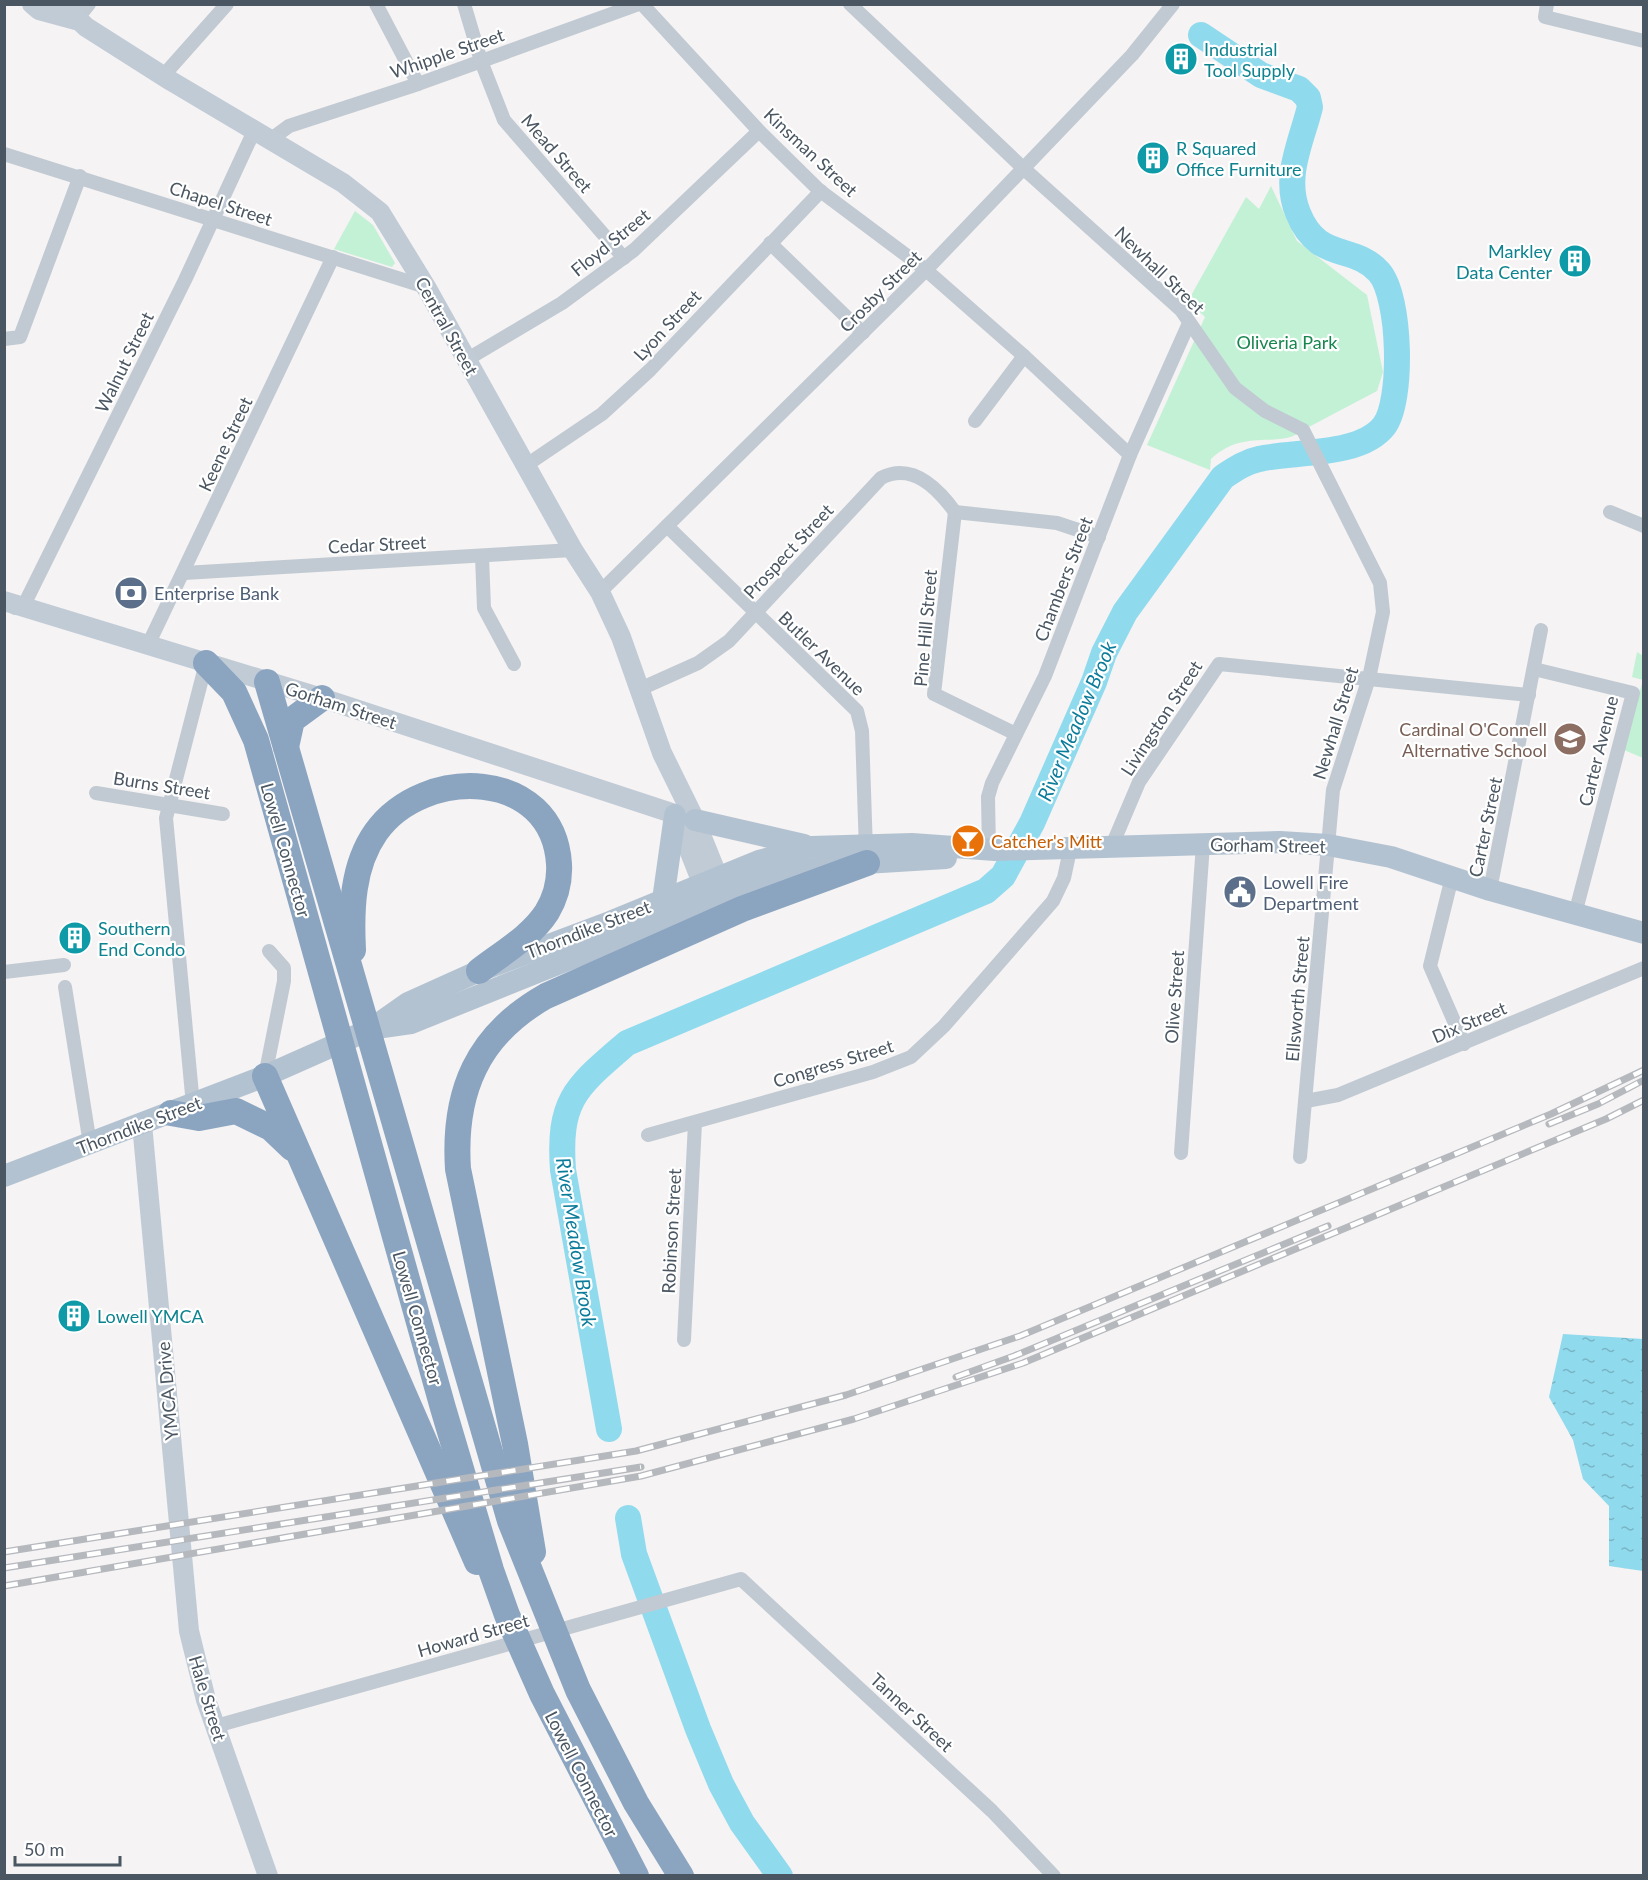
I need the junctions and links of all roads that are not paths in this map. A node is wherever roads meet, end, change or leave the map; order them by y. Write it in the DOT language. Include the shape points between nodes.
graph roads {
  1 [pos="32,4"];
  2 [pos="62,4"];
  3 [pos="89,4"];
  4 [pos="227,4"];
  5 [pos="376,4"];
  6 [pos="464,4"];
  7 [pos="641,4"];
  8 [pos="850,4"];
  9 [pos="1173,4"];
  10 [pos="1547,4"];
  11 [pos="76,20"];
  12 [pos="1644,41"];
  13 [pos="481,61"];
  14 [pos="163,76"];
  15 [pos="418,84"];
  16 [pos="759,130"];
  17 [pos="262,135"];
  18 [pos="4,154"];
  19 [pos="1022,168"];
  20 [pos="80,176"];
  21 [pos="821,191"];
  22 [pos="213,220"];
  23 [pos="770,243"];
  24 [pos="333,257"];
  25 [pos="624,258"];
  26 [pos="926,270"];
  27 [pos="426,286"];
  28 [pos="1189,322"];
  29 [pos="863,333"];
  30 [pos="4,339"];
  31 [pos="1024,356"];
  32 [pos="466,360"];
  33 [pos="975,421"];
  34 [pos="1130,455"];
  35 [pos="525,466"];
  36 [pos="955,512"];
  37 [pos="1610,512"];
  38 [pos="1639,523"];
  39 [pos="667,526"];
  40 [pos="1099,537"];
  41 [pos="573,550"];
  42 [pos="482,556"];
  43 [pos="184,573"];
  44 [pos="600,592"];
  45 [pos="11,606"];
  46 [pos="755,612"];
  47 [pos="1541,630"];
  48 [pos="148,645"];
  49 [pos="206,663"];
  50 [pos="514,664"];
  51 [pos="1534,669"];
  52 [pos="1369,678"];
  53 [pos="267,682"];
  54 [pos="640,689"];
  55 [pos="1529,695"];
  56 [pos="322,698"];
  57 [pos="1016,734"];
  58 [pos="285,750"];
  59 [pos="96,793"];
  60 [pos="168,806"];
  61 [pos="223,814"];
  62 [pos="685,818"];
  63 [pos="1203,844"];
  64 [pos="1328,845"];
  65 [pos="812,847"];
  66 [pos="1111,848"];
  67 [pos="992,850"];
  68 [pos="1070,850"];
  69 [pos="866,854"];
  70 [pos="1452,877"];
  71 [pos="713,889"];
  72 [pos="1490,890"];
  73 [pos="663,900"];
  74 [pos="1575,915"];
  75 [pos="1644,933"];
  76 [pos="269,951"];
  77 [pos="64,965"];
  78 [pos="1644,968"];
  79 [pos="479,971"];
  80 [pos="4,972"];
  81 [pos="64,987"];
  82 [pos="358,998"];
  83 [pos="371,1029"];
  84 [pos="1464,1044"];
  85 [pos="265,1076"];
  86 [pos="1306,1101"];
  87 [pos="182,1109"];
  88 [pos="695,1123"];
  89 [pos="142,1124"];
  90 [pos="648,1135"];
  91 [pos="90,1144"];
  92 [pos="1181,1153"];
  93 [pos="300,1157"];
  94 [pos="1300,1157"];
  95 [pos="4,1176"];
  96 [pos="684,1340"];
  97 [pos="178,1514"];
  98 [pos="519,1519"];
  99 [pos="470,1528"];
  100 [pos="741,1579"];
  101 [pos="216,1726"];
  102 [pos="268,1875"];
  103 [pos="636,1875"];
  104 [pos="681,1875"];
  105 [pos="1054,1875"];
  1 -- 11 [label="street, Central Street" via="39,10"];
  2 -- 11 [label="street, Central Street"];
  3 -- 11 [label="street"];
  4 -- 14 [label="street"];
  5 -- 15 [label="street"];
  6 -- 13 [label="street, Mead Street"];
  7 -- 13 [label="street, Whipple Street"];
  7 -- 16 [label="street, Kinsman Street"];
  8 -- 19 [label="street, Newhall Street"];
  9 -- 19 [label="street, Crosby Street" via="1132,55"];
  10 -- 12 [label="street" via="1545,17"];
  11 -- 14 [label="street, Central Street"];
  13 -- 15 [label="street, Whipple Street"];
  13 -- 25 [label="street, Mead Street" via="504,120"];
  14 -- 17 [label="street, Central Street"];
  15 -- 17 [label="street, Whipple Street"];
  16 -- 21 [label="street, Kinsman Street"];
  16 -- 25 [label="street, Floyd Street"];
  17 -- 22 [label="street, Walnut Street"];
  17 -- 27 [label="street, Central Street" via="343,183 380,212"];
  18 -- 20 [label="street, Chapel Street"];
  19 -- 26 [label="street, Crosby Street"];
  19 -- 28 [label="street, Newhall Street" via="1181,310"];
  20 -- 22 [label="street, Chapel Street"];
  20 -- 30 [label="street" via="20,337"];
  21 -- 23 [label="street, Lyon Street"];
  21 -- 26 [label="street, Kinsman Street"];
  22 -- 24 [label="street, Chapel Street"];
  22 -- 45 [label="street, Walnut Street"];
  23 -- 29 [label="street"];
  23 -- 35 [label="street, Lyon Street" via="650,370 602,414"];
  24 -- 27 [label="street, Chapel Street"];
  24 -- 43 [label="street, Keene Street"];
  25 -- 32 [label="street, Floyd Street" via="562,303"];
  26 -- 29 [label="street, Crosby Street"];
  26 -- 31 [label="street, Kinsman Street"];
  27 -- 32 [label="street, Central Street"];
  28 -- 34 [label="street, Chambers Street"];
  28 -- 52 [label="street, Newhall Street" via="1235,388 1248,400 1303,430 1325,468 1380,583 1383,612"];
  29 -- 39 [label="street, Crosby Street"];
  31 -- 33 [label="street"];
  31 -- 34 [label="street, Kinsman Street"];
  32 -- 35 [label="street, Central Street"];
  34 -- 40 [label="street, Chambers Street"];
  35 -- 41 [label="street, Central Street"];
  36 -- 40 [label="street" via="1057,523"];
  36 -- 46 [label="street, Prospect Street" via="924,480 901,471 892,473 871,487"];
  36 -- 57 [label="street, Pine Hill Street" via="934,694"];
  37 -- 38 [label="street"];
  39 -- 44 [label="street, Crosby Street"];
  39 -- 46 [label="street, Butler Avenue"];
  40 -- 57 [label="street, Chambers Street" via="1045,676"];
  41 -- 42 [label="street, Cedar Street"];
  41 -- 44 [label="street, Central Street"];
  42 -- 43 [label="street, Cedar Street"];
  42 -- 50 [label="street" via="484,608"];
  43 -- 48 [label="street, Keene Street"];
  44 -- 54 [label="street, Central Street"];
  45 -- 48 [label="street, Gorham Street"];
  46 -- 54 [label="street, Prospect Street" via="715,653"];
  46 -- 69 [label="street, Butler Avenue" via="848,701 861,720"];
  47 -- 51 [label="street, Carter Street"];
  48 -- 49 [label="street, Gorham Street"];
  49 -- 53 [label="street, Gorham Street"];
  49 -- 60 [label="street"];
  49 -- 99 [label="highway, Lowell Connector" via="234,692 255,740 456,1454"];
  51 -- 55 [label="street, Carter Street"];
  51 -- 74 [label="street, Carter Avenue" via="1633,693"];
  52 -- 55 [label="street, Livingston Street"];
  52 -- 64 [label="street, Newhall Street" via="1333,790"];
  52 -- 66 [label="street, Livingston Street" via="1219,664 1139,782"];
  53 -- 56 [label="street, Gorham Street"];
  53 -- 58 [label="highway"];
  54 -- 62 [label="street, Central Street"];
  55 -- 72 [label="street, Carter Street"];
  56 -- 58 [label="highway" via="292,720"];
  56 -- 62 [label="street, Gorham Street"];
  57 -- 67 [label="street, Chambers Street" via="988,797"];
  58 -- 82 [label="highway"];
  59 -- 60 [label="street, Burns Street"];
  60 -- 61 [label="street, Burns Street"];
  60 -- 87 [label="street"];
  62 -- 65 [label="main road"];
  62 -- 71 [label="street"];
  62 -- 73 [label="main road"];
  63 -- 64 [label="main road, Gorham Street"];
  63 -- 66 [label="main road, Gorham Street"];
  63 -- 92 [label="street, Olive Street"];
  64 -- 70 [label="main road, Gorham Street" via="1373,852"];
  64 -- 86 [label="street, Ellsworth Street"];
  65 -- 69 [label="main road, Gorham Street"];
  65 -- 71 [label="main road, Thorndike Street" via="777,855"];
  66 -- 68 [label="main road, Gorham Street"];
  67 -- 68 [label="main road, Gorham Street"];
  67 -- 69 [label="main road, Gorham Street" via="950,858"];
  68 -- 88 [label="street, Congress Street" via="1064,878 1053,901 944,1026 911,1057 873,1072"];
  69 -- 71 [label="main road, Gorham Street"];
  69 -- 98 [label="highway" via="546,996 512,1019 471,1072 457,1122 458,1169 515,1444"];
  70 -- 72 [label="main road, Gorham Street"];
  70 -- 84 [label="street" via="1430,966"];
  71 -- 73 [label="main road, Thorndike Street"];
  71 -- 83 [label="main road, Thorndike Street" via="422,1018"];
  72 -- 74 [label="main road, Gorham Street"];
  73 -- 79 [label="main road, Thorndike Street"];
  74 -- 75 [label="main road, Gorham Street"];
  76 -- 85 [label="street" via="284,968 284,981"];
  77 -- 80 [label="street"];
  78 -- 84 [label="street, Dix Street"];
  79 -- 82 [label="highway" via="521,940 548,911 557,891 558,853 544,821 516,797 483,786 443,788 405,803 376,832 365,852 353,899"];
  79 -- 83 [label="main road, Thorndike Street" via="408,1003"];
  81 -- 91 [label="street"];
  82 -- 98 [label="highway, Lowell Connector" via="488,1449"];
  83 -- 85 [label="main road, Thorndike Street"];
  84 -- 86 [label="street, Dix Street" via="1338,1095"];
  85 -- 87 [label="main road, Thorndike Street"];
  85 -- 93 [label="highway"];
  86 -- 94 [label="street, Ellsworth Street"];
  87 -- 89 [label="main road, Thorndike Street"];
  87 -- 93 [label="highway" via="199,1118 236,1111 271,1128"];
  88 -- 90 [label="street, Congress Street"];
  88 -- 96 [label="street, Robinson Street"];
  89 -- 91 [label="main road, Thorndike Street"];
  89 -- 97 [label="street, YMCA Drive"];
  91 -- 95 [label="main road, Thorndike Street"];
  93 -- 99 [label="highway" via="431,1458"];
  97 -- 101 [label="street, Hale Street" via="194,1655"];
  98 -- 104 [label="highway, Lowell Connector" via="541,1602 564,1656 631,1793"];
  99 -- 103 [label="highway, Lowell Connector" via="530,1669"];
  100 -- 101 [label="street, Howard Street"];
  100 -- 105 [label="street, Tanner Street" via="997,1816"];
  101 -- 102 [label="street, Hale Street"];
}
